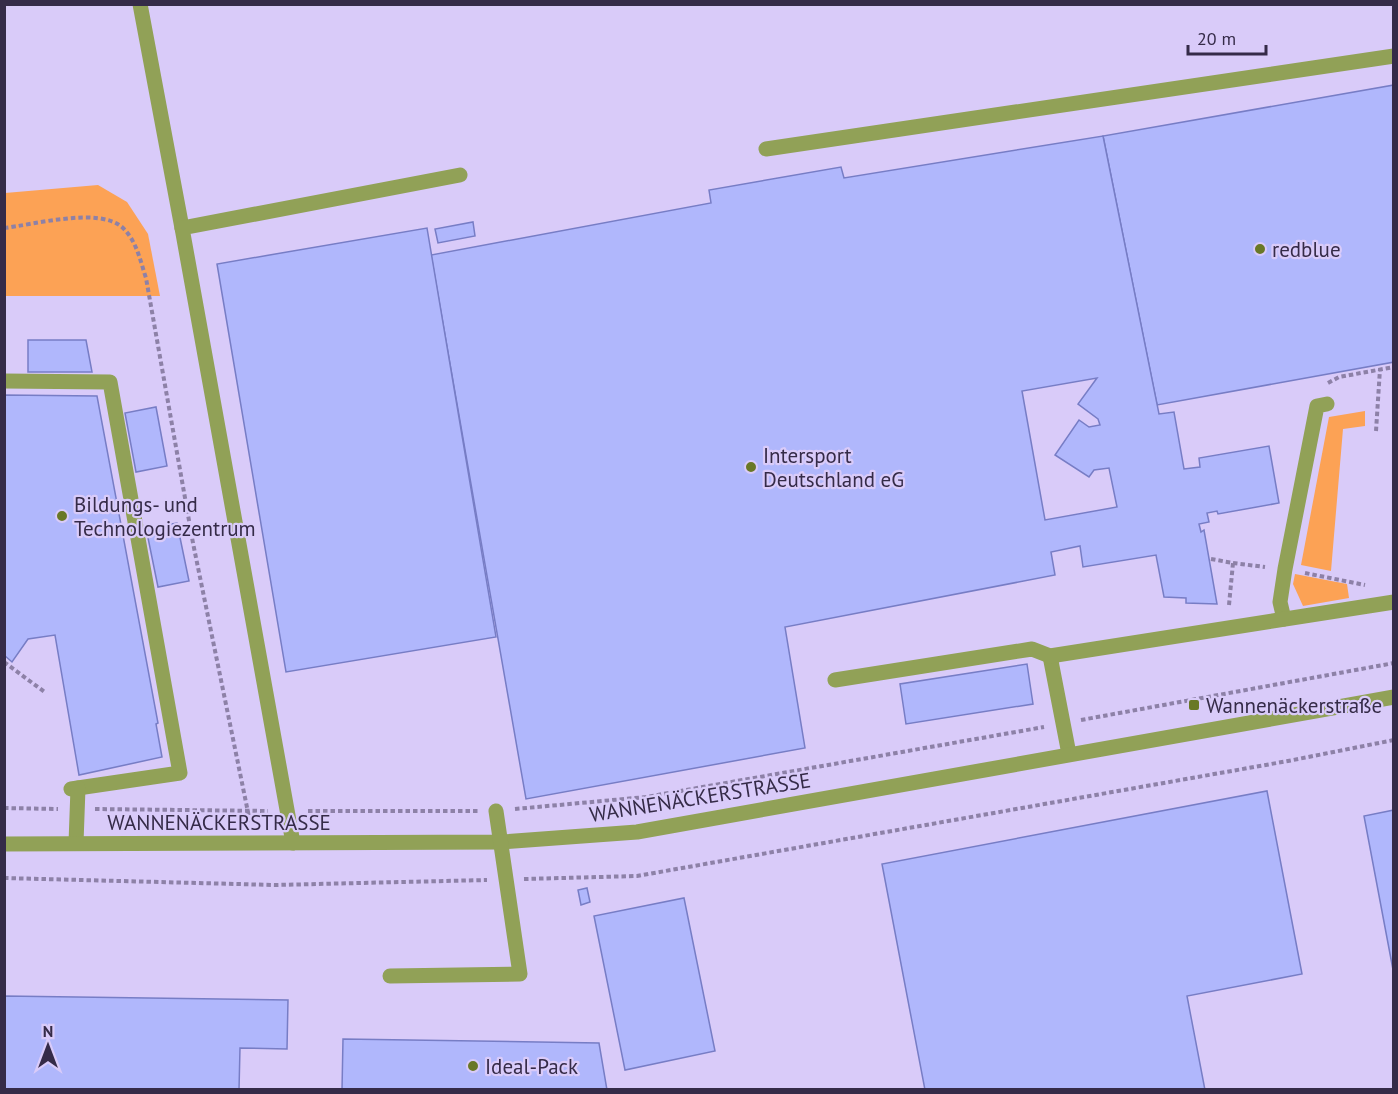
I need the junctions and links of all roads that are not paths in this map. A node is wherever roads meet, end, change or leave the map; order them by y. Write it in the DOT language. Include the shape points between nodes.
graph roads {
  1 [pos="140,4"];
  2 [pos="1394,57"];
  3 [pos="766,149"];
  4 [pos="460,175"];
  5 [pos="182,228"];
  6 [pos="4,381"];
  7 [pos="1327,404"];
  8 [pos="1394,602"];
  9 [pos="1284,619"];
  10 [pos="1050,656"];
  11 [pos="835,680"];
  12 [pos="1394,697"];
  13 [pos="1069,754"];
  14 [pos="496,811"];
  15 [pos="502,842"];
  16 [pos="76,843"];
  17 [pos="293,843"];
  18 [pos="4,844"];
  19 [pos="390,976"];
  1 -- 5 [label="street"];
  2 -- 3 [label="street"];
  4 -- 5 [label="street"];
  5 -- 17 [label="street"];
  6 -- 16 [label="street" via="110,382 180,772 75,788"];
  7 -- 9 [label="street" via="1317,406 1285,569 1280,602"];
  8 -- 9 [label="street"];
  9 -- 10 [label="street"];
  10 -- 11 [label="street" via="1032,649"];
  10 -- 13 [label="street"];
  12 -- 13 [label="street, WANNENÄCKERSTRASSE"];
  13 -- 15 [label="street, WANNENÄCKERSTRASSE" via="637,832"];
  14 -- 15 [label="street"];
  15 -- 17 [label="street, WANNENÄCKERSTRASSE"];
  15 -- 19 [label="street" via="520,974"];
  16 -- 17 [label="street, WANNENÄCKERSTRASSE"];
  16 -- 18 [label="street, WANNENÄCKERSTRASSE"];
}
